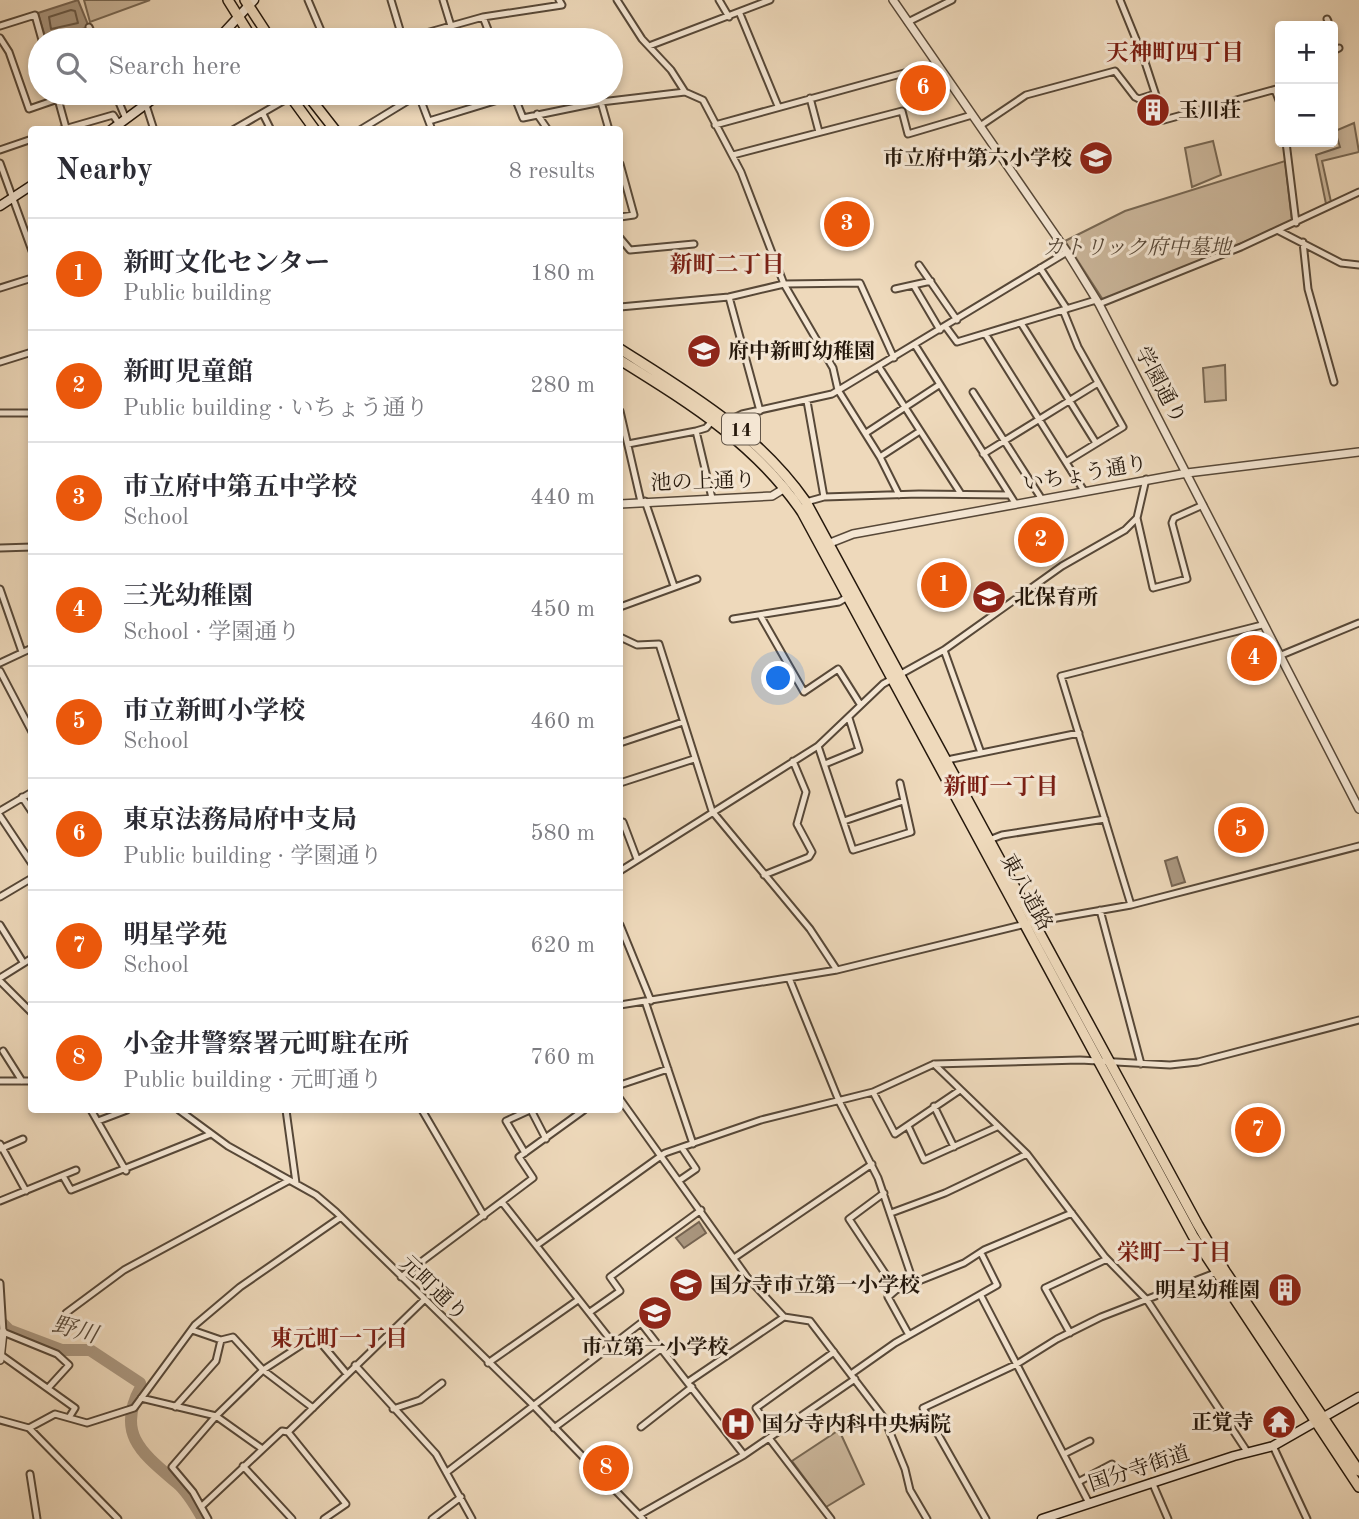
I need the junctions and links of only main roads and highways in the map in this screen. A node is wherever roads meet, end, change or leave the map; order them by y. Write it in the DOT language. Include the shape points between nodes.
graph roads {
  1 [pos="228,0"];
  2 [pos="249,2"];
  3 [pos="238,16"];
  4 [pos="228,28"];
  5 [pos="246,28"];
  6 [pos="264,28"];
  7 [pos="146,105"];
  8 [pos="296,105"];
  9 [pos="315,105"];
  10 [pos="119,124"];
  11 [pos="312,126"];
  12 [pos="332,126"];
  13 [pos="28,188"];
  14 [pos="0,206"];
  15 [pos="623,351"];
  16 [pos="623,362"];
  17 [pos="826,545"];
  18 [pos="896,676"];
  19 [pos="1030,923"];
  20 [pos="1194,1227"];
  21 [pos="1359,1397"];
  22 [pos="1319,1420"];
  23 [pos="1359,1471"];
  24 [pos="1359,1488"];
  25 [pos="1042,1519"];
  1 -- 3 [label="main road"];
  2 -- 3 [label="main road"];
  2 -- 6 [label="main road"];
  3 -- 4 [label="main road"];
  3 -- 5 [label="main road"];
  7 -- 10 [label="main road"];
  8 -- 11 [label="main road"];
  9 -- 12 [label="main road"];
  13 -- 14 [label="main road"];
  15 -- 17 [label="main road, 東八道路 / 14" via="730,420 772,458 806,502"];
  16 -- 17 [label="main road, 東八道路 / 14" via="713,420 758,456"];
  17 -- 18 [label="main road, 東八道路 / 14"];
  17 -- 18 [label="main road, 東八道路 / 14" via="849,596"];
  18 -- 19 [label="main road, 東八道路 / 14"];
  18 -- 19 [label="main road, 東八道路 / 14" via="947,760"];
  19 -- 20 [label="main road, 東八道路 / 14" via="1109,1062"];
  19 -- 20 [label="main road, 東八道路 / 14" via="1098,1061"];
  20 -- 22 [label="main road, 東八道路 / 14"];
  20 -- 22 [label="main road, 東八道路 / 14" via="1215,1273"];
  21 -- 22 [label="main road, 国分寺街道"];
  22 -- 23 [label="main road, 東八道路 / 14"];
  22 -- 24 [label="main road, 東八道路 / 14"];
  22 -- 25 [label="main road, 国分寺街道" via="1273,1446"];
}
